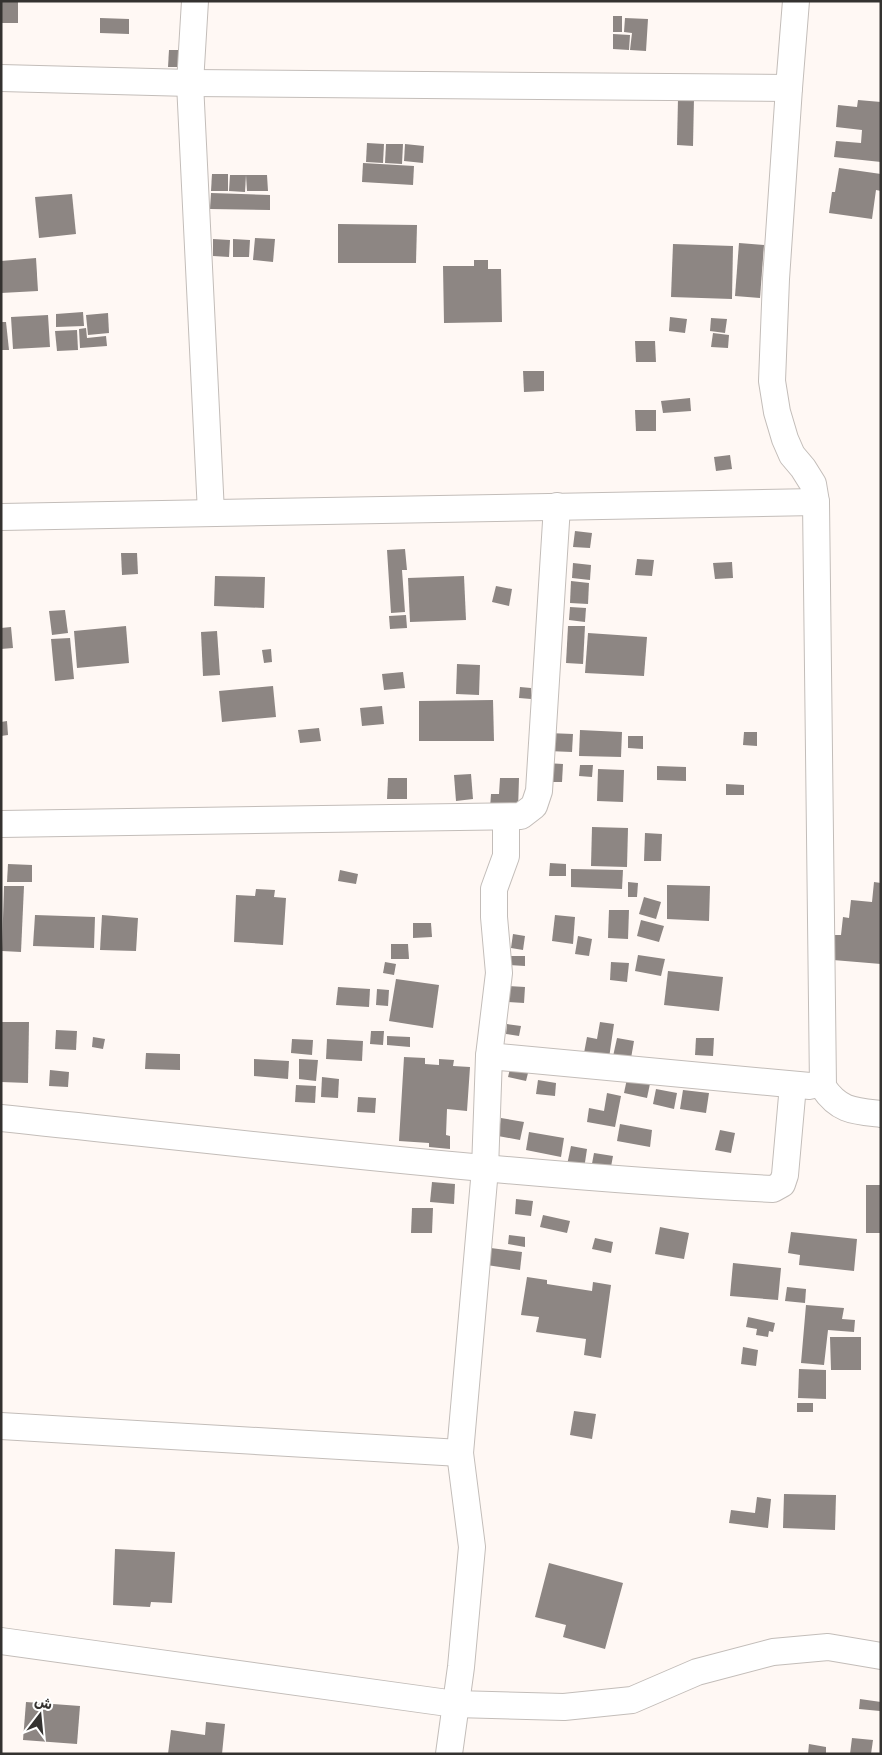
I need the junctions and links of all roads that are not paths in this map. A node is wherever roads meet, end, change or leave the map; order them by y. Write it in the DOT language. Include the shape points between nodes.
graph roads {
  1 [pos="195,1"];
  2 [pos="796,1"];
  3 [pos="1,78"];
  4 [pos="190,83"];
  5 [pos="789,88"];
  6 [pos="816,502"];
  7 [pos="557,506"];
  8 [pos="211,513"];
  9 [pos="1,517"];
  10 [pos="506,817"];
  11 [pos="1,824"];
  12 [pos="489,1056"];
  13 [pos="794,1085"];
  14 [pos="823,1087"];
  15 [pos="881,1114"];
  16 [pos="1,1118"];
  17 [pos="485,1169"];
  18 [pos="1,1426"];
  19 [pos="460,1452"];
  20 [pos="1,1641"];
  21 [pos="881,1656"];
  22 [pos="455,1704"];
  23 [pos="449,1754"];
  1 -- 4 [label="street"];
  2 -- 5 [label="street"];
  3 -- 4 [label="street"];
  4 -- 5 [label="street"];
  4 -- 8 [label="street"];
  5 -- 6 [label="street" via="772,381 785,439 792,455 813,484"];
  6 -- 7 [label="street"];
  6 -- 14 [label="street"];
  7 -- 8 [label="street"];
  7 -- 10 [label="street" via="539,791 534,806 521,816"];
  8 -- 9 [label="street"];
  10 -- 11 [label="street"];
  10 -- 12 [label="street" via="506,856 494,889 499,973"];
  12 -- 13 [label="street"];
  12 -- 17 [label="street"];
  13 -- 14 [label="street"];
  13 -- 17 [label="street" via="785,1175 782,1184 773,1189"];
  14 -- 15 [label="street" via="832,1100 852,1110"];
  16 -- 17 [label="street"];
  17 -- 19 [label="street"];
  18 -- 19 [label="street"];
  19 -- 22 [label="street" via="472,1547"];
  20 -- 22 [label="street"];
  21 -- 22 [label="street" via="828,1647 772,1652 697,1672 632,1700 564,1707"];
  22 -- 23 [label="street"];
}
